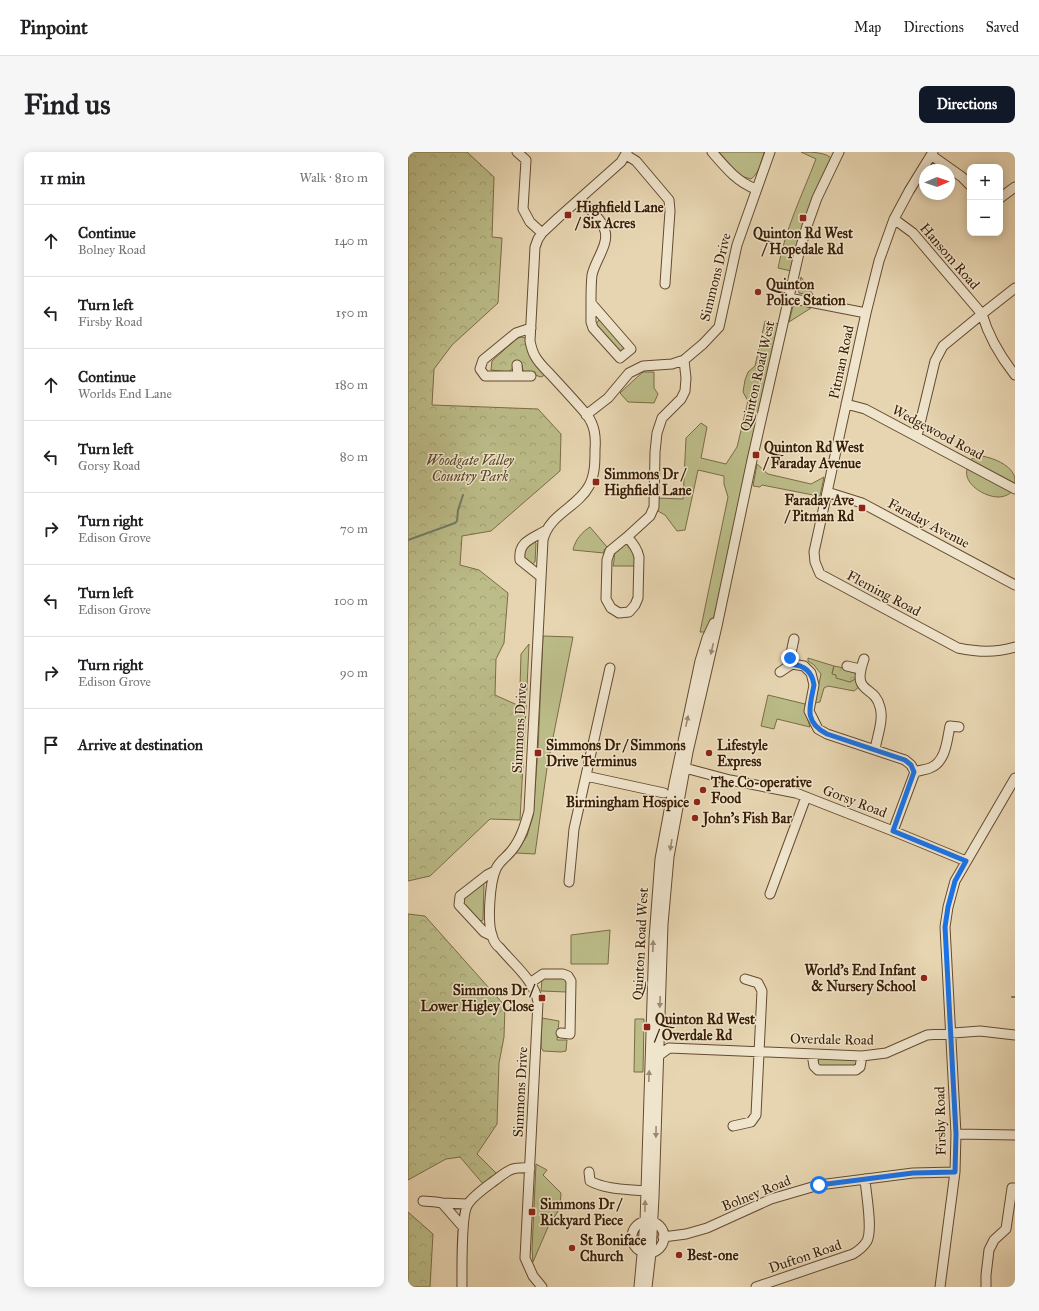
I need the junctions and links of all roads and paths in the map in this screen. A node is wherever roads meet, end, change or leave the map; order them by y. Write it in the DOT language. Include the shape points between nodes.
graph roads {
  1 [pos="517,152"];
  2 [pos="712,152"];
  3 [pos="770,152"];
  4 [pos="627,153"];
  5 [pos="837,153"];
  6 [pos="932,153"];
  7 [pos="526,156"];
  8 [pos="967,182"];
  9 [pos="1015,187"];
  10 [pos="756,189"];
  11 [pos="1003,196"];
  12 [pos="580,199"];
  13 [pos="894,219"];
  14 [pos="542,233"];
  15 [pos="665,284"];
  16 [pos="1015,288"];
  17 [pos="789,298"];
  18 [pos="591,303"];
  19 [pos="866,314"];
  20 [pos="982,314"];
  21 [pos="531,328"];
  22 [pos="684,360"];
  23 [pos="517,365"];
  24 [pos="1015,375"];
  25 [pos="518,376"];
  26 [pos="531,376"];
  27 [pos="846,404"];
  28 [pos="586,415"];
  29 [pos="917,436"];
  30 [pos="1015,489"];
  31 [pos="827,492"];
  32 [pos="545,531"];
  33 [pos="627,537"];
  34 [pos="540,576"];
  35 [pos="1015,586"];
  36 [pos="720,611"];
  37 [pos="794,639"];
  38 [pos="1015,647"];
  39 [pos="864,659"];
  40 [pos="792,664"];
  41 [pos="846,666"];
  42 [pos="610,668"];
  43 [pos="860,669"];
  44 [pos="780,672"];
  45 [pos="959,727"];
  46 [pos="875,750"];
  47 [pos="685,768"];
  48 [pos="914,772"];
  49 [pos="586,776"];
  50 [pos="1015,778"];
  51 [pos="675,780"];
  52 [pos="664,793"];
  53 [pos="679,795"];
  54 [pos="806,797"];
  55 [pos="670,806"];
  56 [pos="893,831"];
  57 [pos="966,861"];
  58 [pos="495,871"];
  59 [pos="570,882"];
  60 [pos="770,894"];
  61 [pos="492,936"];
  62 [pos="745,979"];
  63 [pos="530,983"];
  64 [pos="951,1032"];
  65 [pos="561,1033"];
  66 [pos="1015,1035"];
  67 [pos="654,1038"];
  68 [pos="669,1048"];
  69 [pos="759,1051"];
  70 [pos="812,1054"];
  71 [pos="654,1056"];
  72 [pos="862,1056"];
  73 [pos="733,1126"];
  74 [pos="956,1134"];
  75 [pos="1015,1135"];
  76 [pos="530,1168"];
  77 [pos="590,1172"];
  78 [pos="955,1172"];
  79 [pos="865,1179"];
  80 [pos="1015,1188"];
  81 [pos="645,1191"];
  82 [pos="423,1201"];
  83 [pos="442,1204"];
  84 [pos="467,1204"];
  85 [pos="649,1222"];
  86 [pos="463,1227"];
  87 [pos="664,1237"];
  88 [pos="647,1253"];
  89 [pos="941,1285"];
  90 [pos="462,1287"];
  91 [pos="542,1287"];
  92 [pos="639,1287"];
  93 [pos="646,1287"];
  94 [pos="756,1287"];
  95 [pos="986,1287"];
  1 -- 7 [label="street"];
  2 -- 10 [label="street" via="736,178"];
  3 -- 10 [label="street, Simmons Drive"];
  4 -- 12 [label="street" via="622,162"];
  4 -- 15 [label="street" via="669,200"];
  5 -- 17 [label="street, Quinton Road West" via="817,198 798,253"];
  6 -- 8 [label="street"];
  6 -- 13 [label="street, Pitman Road"];
  7 -- 14 [label="street" via="523,209 530,222"];
  9 -- 11 [label="street"];
  10 -- 22 [label="street, Simmons Drive" via="736,245 719,327"];
  12 -- 14 [label="street"];
  12 -- 18 [label="street" via="606,231 605,243 592,276"];
  13 -- 19 [label="street, Pitman Road" via="879,261"];
  13 -- 20 [label="street, Hansom Road" via="913,233"];
  14 -- 21 [label="street" via="535,247"];
  16 -- 20 [label="street"];
  17 -- 19 [label="street"];
  17 -- 36 [label="street, Quinton Road West"];
  18 -- 18 [label="street" via="631,349 620,358 593,328"];
  19 -- 27 [label="street, Pitman Road"];
  20 -- 24 [label="street" via="1000,355"];
  20 -- 29 [label="street" via="942,346 935,361"];
  21 -- 25 [label="street" via="516,333 483,360 480,369 485,376"];
  21 -- 28 [label="street" via="530,341 534,356"];
  22 -- 28 [label="street, Simmons Drive" via="672,364 643,366 629,373 608,398"];
  22 -- 33 [label="street" via="685,391 681,399 662,418 657,433 654,507 650,516"];
  23 -- 25 [label="street"];
  25 -- 26 [label="street"];
  27 -- 29 [label="street, Wedgewood Road" via="865,409"];
  27 -- 31 [label="street, Pitman Road"];
  28 -- 32 [label="street" via="594,427 596,437 592,478 582,494"];
  29 -- 30 [label="street, Wedgewood Road"];
  31 -- 35 [label="street, Faraday Avenue" via="862,503"];
  31 -- 38 [label="street, Fleming Road" via="814,552 820,574 958,648 992,652"];
  32 -- 34 [label="street, Simmons Drive"];
  32 -- 34 [label="street" via="523,543 519,552 520,560"];
  33 -- 33 [label="street" via="638,551 638,598 629,612 619,612 611,608 606,598 607,560 610,551"];
  34 -- 58 [label="street, Simmons Drive" via="529,811 518,842"];
  36 -- 47 [label="street, Quinton Road West, one-way"];
  51 -- 36 [label="street, Quinton Road West, one-way" via="700,661 707,638"];
  37 -- 40 [label="street" via="790,658"];
  39 -- 43 [label="street"];
  40 -- 44 [label="street"];
  40 -- 46 [label="street" via="804,666 811,673 814,685 809,711 818,729"];
  41 -- 43 [label="street"];
  42 -- 49 [label="street"];
  43 -- 46 [label="street" via="860,681 864,688 876,697 882,715"];
  45 -- 48 [label="street" via="950,726 942,759 936,766"];
  46 -- 48 [label="street" via="905,760"];
  47 -- 51 [label="street" via="681,767"];
  47 -- 53 [label="street, Quinton Road West"];
  47 -- 54 [label="street, Gorsy Road"];
  48 -- 56 [label="street"];
  49 -- 52 [label="street"];
  49 -- 59 [label="street" via="574,829"];
  50 -- 57 [label="street, Firsby Road"];
  51 -- 52 [label="street"];
  51 -- 55 [label="street, Quinton Road West"];
  52 -- 55 [label="street"];
  53 -- 55 [label="street" via="674,807"];
  53 -- 67 [label="street, Quinton Road West, one-way" via="669,857"];
  54 -- 56 [label="street, Gorsy Road"];
  54 -- 60 [label="street"];
  67 -- 55 [label="street, Quinton Road West, one-way" via="655,917 660,859"];
  56 -- 57 [label="street, Gorsy Road"];
  57 -- 64 [label="street, Firsby Road" via="955,881 945,927"];
  58 -- 61 [label="street, Simmons Drive" via="491,886 489,920"];
  58 -- 61 [label="street, Simmons Drive" via="460,896 460,905 484,932"];
  61 -- 63 [label="street, Simmons Drive" via="499,948"];
  62 -- 69 [label="street" via="758,982 762,991"];
  63 -- 65 [label="street" via="543,974 568,976 571,981 570,1034"];
  63 -- 76 [label="street, Simmons Drive" via="537,995 538,1006"];
  64 -- 66 [label="street, Overdale Road" via="980,1031"];
  64 -- 72 [label="street, Overdale Road" via="927,1035 886,1053"];
  64 -- 74 [label="street, Firsby Road"];
  67 -- 68 [label="street"];
  67 -- 71 [label="street, Quinton Road West"];
  68 -- 69 [label="street, Overdale Road"];
  68 -- 71 [label="street"];
  69 -- 70 [label="street, Overdale Road"];
  69 -- 73 [label="street" via="756,1115 751,1122"];
  70 -- 72 [label="street, Overdale Road"];
  70 -- 72 [label="street" via="814,1066 818,1070 856,1070 860,1067"];
  81 -- 71 [label="street, Quinton Road West, one-way"];
  71 -- 85 [label="street, Quinton Road West, one-way"];
  74 -- 75 [label="street"];
  74 -- 78 [label="street, Firsby Road"];
  76 -- 84 [label="street" via="511,1169"];
  76 -- 91 [label="street, Simmons Drive" via="526,1258 533,1276"];
  77 -- 81 [label="street" via="590,1181 597,1185"];
  78 -- 79 [label="street, Bolney Road" via="913,1173"];
  78 -- 89 [label="street, Firsby Road"];
  79 -- 87 [label="street, Bolney Road" via="819,1185 791,1192 707,1228"];
  79 -- 94 [label="street, Dufton Road" via="870,1230 867,1242 859,1250"];
  80 -- 95 [label="street" via="1012,1188 1006,1229 994,1240 989,1250"];
  85 -- 81 [label="street, Quinton Road West, one-way"];
  82 -- 83 [label="street"];
  83 -- 84 [label="street"];
  83 -- 86 [label="street"];
  84 -- 86 [label="street"];
  85 -- 87 [label="street" via="660,1228"];
  85 -- 88 [label="street, Quinton Road West"];
  85 -- 88 [label="street" via="639,1224 634,1228 632,1235 634,1246"];
  86 -- 90 [label="street"];
  87 -- 88 [label="street" via="658,1250"];
  88 -- 92 [label="street, Quinton Road West"];
  88 -- 93 [label="street, Quinton Road West"];
}
